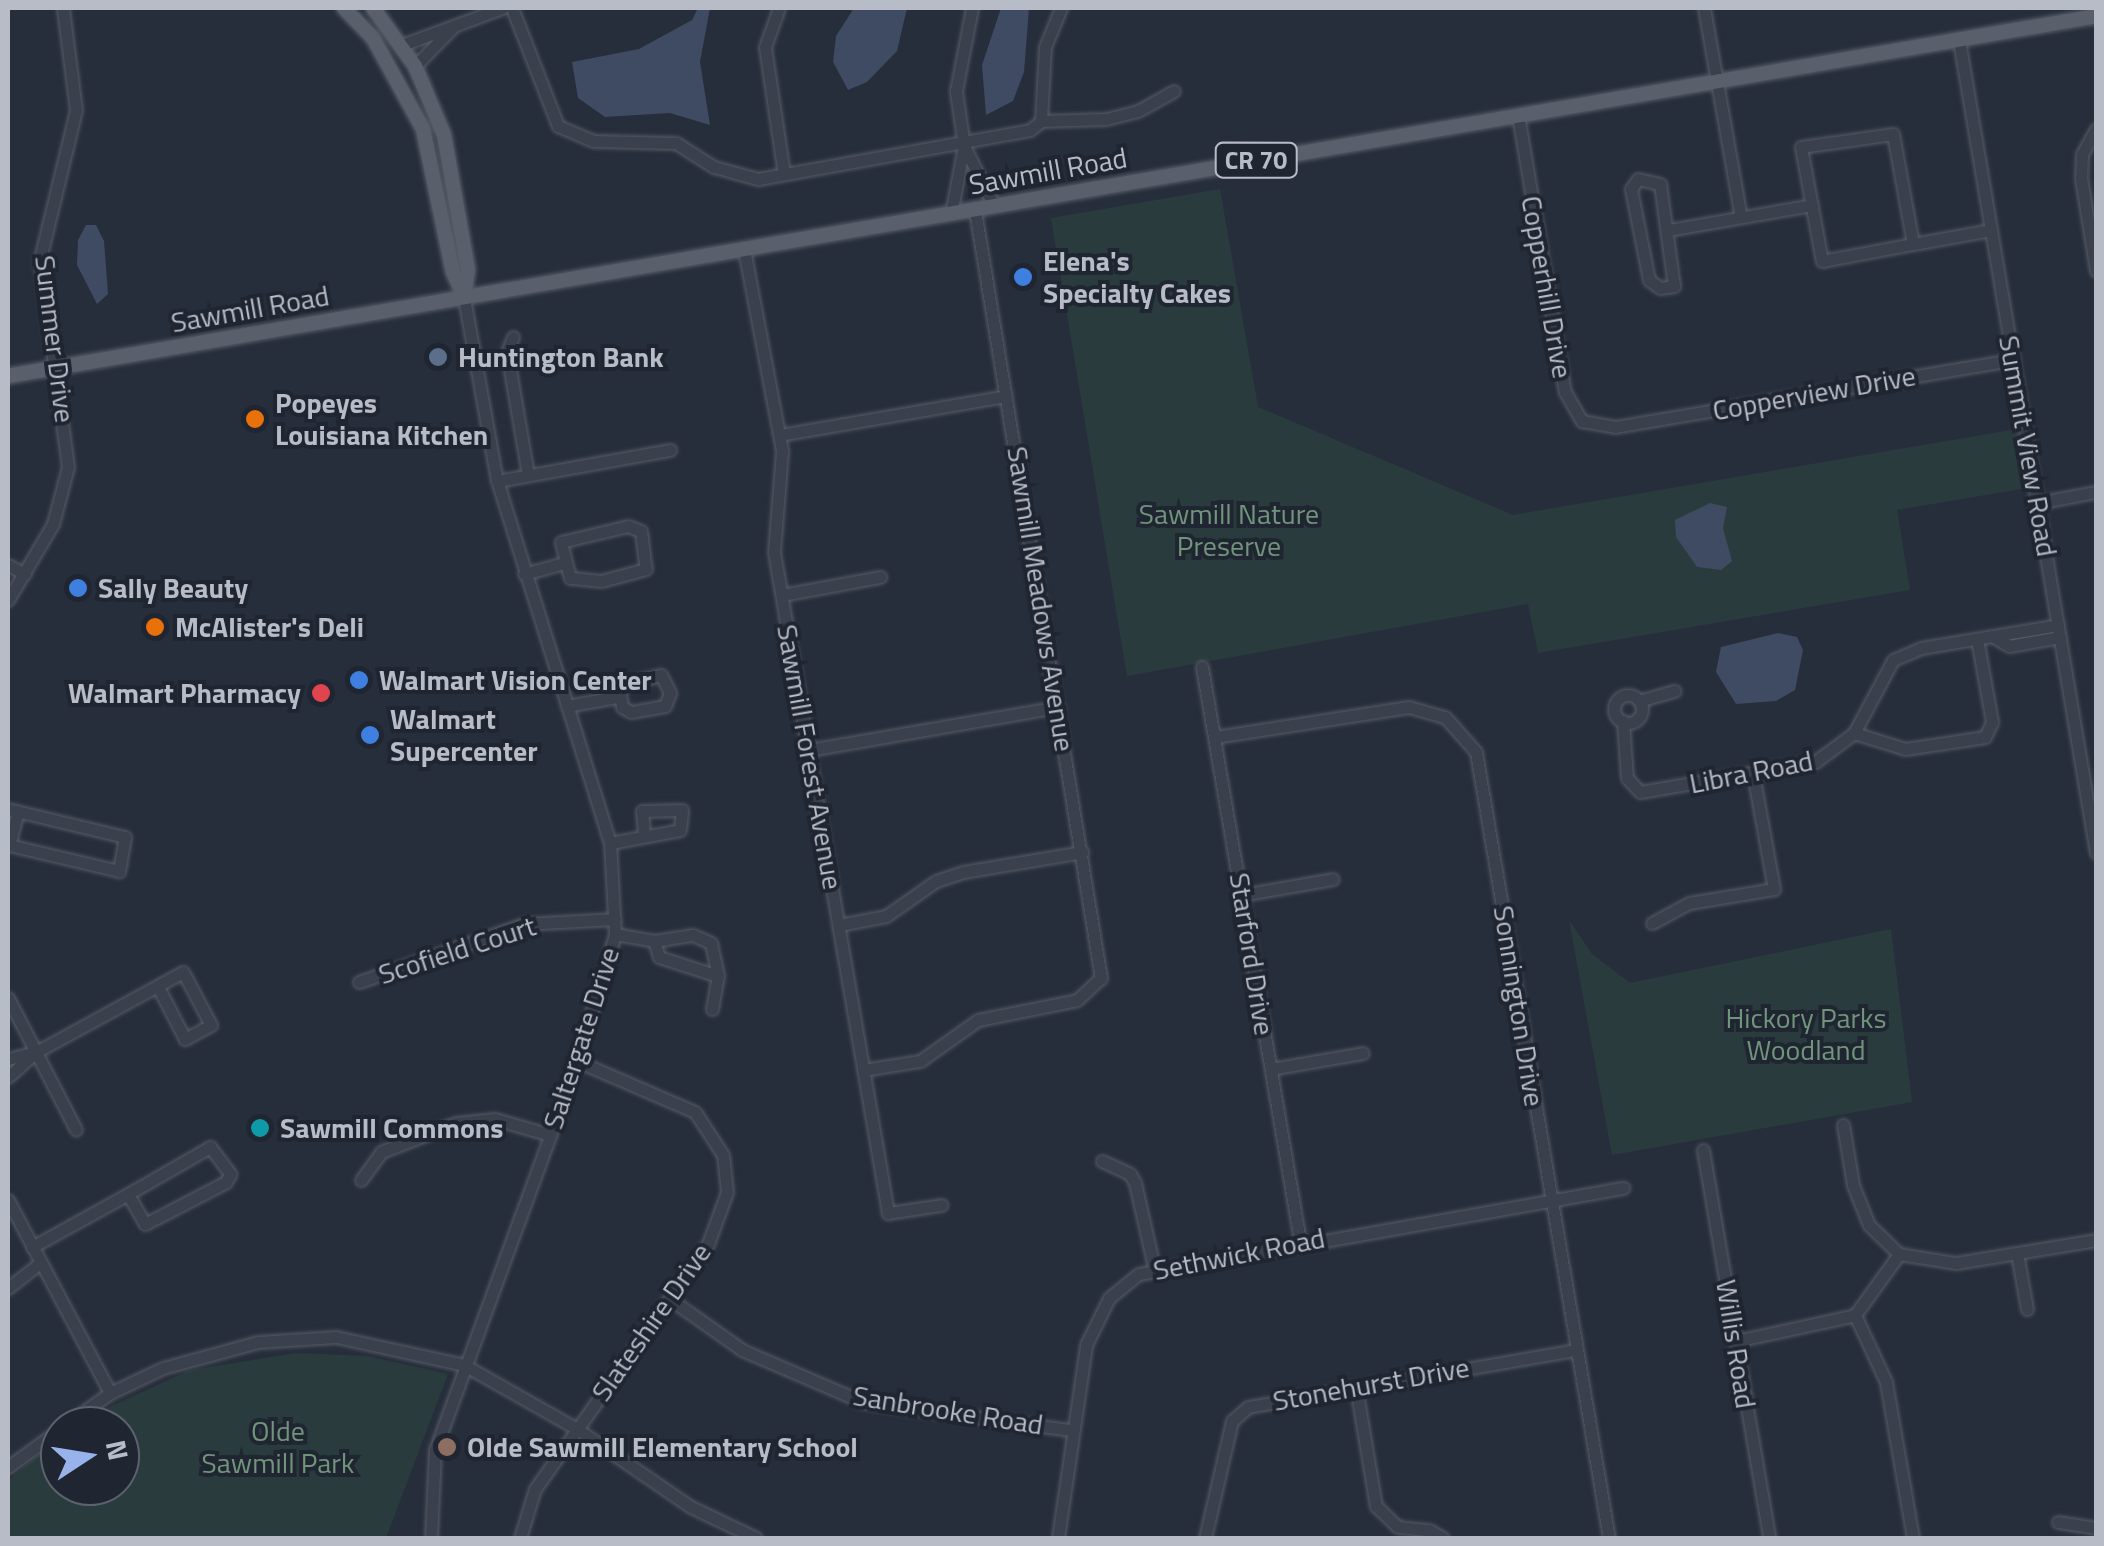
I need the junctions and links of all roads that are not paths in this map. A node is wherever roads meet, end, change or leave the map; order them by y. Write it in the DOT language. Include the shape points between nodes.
graph roads {
  1 [pos="63,8"];
  2 [pos="344,8"];
  3 [pos="373,8"];
  4 [pos="502,8"];
  5 [pos="512,8"];
  6 [pos="779,8"];
  7 [pos="972,8"];
  8 [pos="1062,8"];
  9 [pos="1704,8"];
  10 [pos="2096,16"];
  11 [pos="454,26"];
  12 [pos="1959,40"];
  13 [pos="402,45"];
  14 [pos="415,66"];
  15 [pos="1718,80"];
  16 [pos="1174,91"];
  17 [pos="1518,115"];
  18 [pos="1041,121"];
  19 [pos="2095,130"];
  20 [pos="964,146"];
  21 [pos="784,174"];
  22 [pos="1812,205"];
  23 [pos="994,206"];
  24 [pos="975,210"];
  25 [pos="951,214"];
  26 [pos="1742,217"];
  27 [pos="1669,230"];
  28 [pos="1991,230"];
  29 [pos="1913,244"];
  30 [pos="744,249"];
  31 [pos="2096,271"];
  32 [pos="464,297"];
  33 [pos="514,337"];
  34 [pos="2013,360"];
  35 [pos="56,367"];
  36 [pos="8,376"];
  37 [pos="1006,396"];
  38 [pos="1615,427"];
  39 [pos="780,435"];
  40 [pos="670,450"];
  41 [pos="528,475"];
  42 [pos="497,481"];
  43 [pos="2096,492"];
  44 [pos="2037,503"];
  45 [pos="564,563"];
  46 [pos="8,565"];
  47 [pos="25,574"];
  48 [pos="524,574"];
  49 [pos="880,578"];
  50 [pos="782,595"];
  51 [pos="8,600"];
  52 [pos="2059,631"];
  53 [pos="1977,639"];
  54 [pos="1202,666"];
  55 [pos="1675,692"];
  56 [pos="616,697"];
  57 [pos="1639,701"];
  58 [pos="567,706"];
  59 [pos="1058,708"];
  60 [pos="1622,721"];
  61 [pos="1854,733"];
  62 [pos="1215,737"];
  63 [pos="809,750"];
  64 [pos="1754,774"];
  65 [pos="13,811"];
  66 [pos="644,836"];
  67 [pos="610,843"];
  68 [pos="1082,852"];
  69 [pos="2096,853"];
  70 [pos="1333,880"];
  71 [pos="1242,895"];
  72 [pos="615,919"];
  73 [pos="1652,923"];
  74 [pos="839,926"];
  75 [pos="615,934"];
  76 [pos="654,941"];
  77 [pos="718,976"];
  78 [pos="359,982"];
  79 [pos="158,986"];
  80 [pos="8,998"];
  81 [pos="712,1008"];
  82 [pos="36,1052"];
  83 [pos="1363,1052"];
  84 [pos="8,1059"];
  85 [pos="577,1062"];
  86 [pos="1271,1069"];
  87 [pos="863,1070"];
  88 [pos="8,1077"];
  89 [pos="1844,1125"];
  90 [pos="76,1130"];
  91 [pos="550,1135"];
  92 [pos="1703,1150"];
  93 [pos="1102,1162"];
  94 [pos="361,1180"];
  95 [pos="1623,1188"];
  96 [pos="128,1194"];
  97 [pos="8,1200"];
  98 [pos="1552,1200"];
  99 [pos="941,1205"];
  100 [pos="2096,1240"];
  101 [pos="1300,1241"];
  102 [pos="32,1247"];
  103 [pos="2017,1253"];
  104 [pos="1899,1254"];
  105 [pos="40,1262"];
  106 [pos="1154,1266"];
  107 [pos="8,1288"];
  108 [pos="670,1299"];
  109 [pos="2028,1309"];
  110 [pos="1855,1315"];
  111 [pos="1736,1341"];
  112 [pos="1576,1350"];
  113 [pos="464,1365"];
  114 [pos="1356,1387"];
  115 [pos="110,1392"];
  116 [pos="576,1428"];
  117 [pos="1071,1430"];
  118 [pos="8,1467"];
  119 [pos="2058,1522"];
  120 [pos="2096,1528"];
  121 [pos="431,1538"];
  122 [pos="520,1538"];
  123 [pos="756,1538"];
  124 [pos="1058,1538"];
  125 [pos="1205,1538"];
  126 [pos="1443,1538"];
  127 [pos="1609,1538"];
  128 [pos="1769,1538"];
  129 [pos="1913,1538"];
  1 -- 35 [label="street, Summer Drive" via="76,110 40,260"];
  2 -- 32 [label="main road" via="373,38 423,128"];
  3 -- 13 [label="main road"];
  4 -- 11 [label="street"];
  5 -- 21 [label="street" via="558,126 574,136 650,138 688,148 739,178"];
  6 -- 21 [label="street" via="765,48"];
  7 -- 20 [label="street" via="956,91"];
  8 -- 18 [label="street" via="1045,47"];
  9 -- 15 [label="street"];
  10 -- 12 [label="main road, Sawmill Road / CR 70"];
  11 -- 13 [label="street"];
  11 -- 14 [label="street"];
  12 -- 15 [label="main road, Sawmill Road / CR 70"];
  12 -- 28 [label="street, Summit View Road"];
  13 -- 14 [label="main road"];
  14 -- 32 [label="main road" via="452,167 468,270"];
  15 -- 17 [label="main road, Sawmill Road / CR 70"];
  15 -- 26 [label="street"];
  16 -- 18 [label="street" via="1138,112"];
  17 -- 23 [label="main road, Sawmill Road / CR 70"];
  17 -- 38 [label="street, Copperhill Drive" via="1570,408 1597,428"];
  18 -- 20 [label="street"];
  19 -- 31 [label="street" via="2081,178"];
  20 -- 21 [label="street"];
  20 -- 23 [label="street"];
  20 -- 25 [label="street"];
  22 -- 26 [label="street"];
  22 -- 29 [label="street" via="1822,260"];
  22 -- 29 [label="street" via="1802,147 1889,132 1896,137"];
  23 -- 24 [label="main road, Sawmill Road / CR 70"];
  24 -- 25 [label="main road, Sawmill Road / CR 70"];
  24 -- 37 [label="street, Sawmill Meadows Avenue"];
  25 -- 30 [label="main road, Sawmill Road / CR 70"];
  26 -- 27 [label="street"];
  27 -- 27 [label="street" via="1658,178 1632,182 1648,280 1660,288 1678,282"];
  28 -- 29 [label="street"];
  28 -- 34 [label="street, Summit View Road"];
  30 -- 32 [label="main road, Sawmill Road / CR 70"];
  30 -- 39 [label="street, Sawmill Forest Avenue"];
  32 -- 35 [label="main road, Sawmill Road / CR 70"];
  32 -- 42 [label="street, Saltergate Drive"];
  33 -- 41 [label="street" via="507,352"];
  34 -- 38 [label="street, Copperview Drive"];
  34 -- 44 [label="street, Summit View Road"];
  35 -- 36 [label="main road, Sawmill Road / CR 70"];
  35 -- 47 [label="street, Summer Drive" via="67,435 65,489"];
  37 -- 39 [label="street"];
  37 -- 59 [label="street, Sawmill Meadows Avenue"];
  39 -- 50 [label="street, Sawmill Forest Avenue" via="774,529"];
  40 -- 41 [label="street"];
  41 -- 42 [label="street"];
  42 -- 48 [label="street, Saltergate Drive"];
  43 -- 44 [label="street"];
  44 -- 52 [label="street, Summit View Road"];
  45 -- 45 [label="street" via="579,583 642,573 648,560 642,531 628,526 568,538 560,548"];
  45 -- 48 [label="street"];
  46 -- 47 [label="street"];
  47 -- 51 [label="street, Summer Drive"];
  48 -- 58 [label="street, Saltergate Drive"];
  49 -- 50 [label="street"];
  50 -- 63 [label="street, Sawmill Forest Avenue"];
  52 -- 53 [label="street, Libra Road"];
  52 -- 69 [label="street, Summit View Road"];
  53 -- 61 [label="street, Libra Road" via="1893,660"];
  53 -- 61 [label="street" via="1991,730 1976,739 1905,749"];
  54 -- 62 [label="street, Starford Drive"];
  55 -- 57 [label="street"];
  56 -- 56 [label="street" via="631,712 666,706 670,692 661,675 628,680"];
  56 -- 58 [label="street"];
  57 -- 60 [label="street" via="1638,718"];
  57 -- 60 [label="street" via="1618,698 1614,711"];
  58 -- 67 [label="street, Saltergate Drive"];
  59 -- 63 [label="street"];
  59 -- 68 [label="street, Sawmill Meadows Avenue"];
  60 -- 64 [label="street, Libra Road" via="1633,790"];
  61 -- 64 [label="street, Libra Road" via="1815,762"];
  62 -- 71 [label="street, Starford Drive"];
  62 -- 98 [label="street, Sonnington Drive" via="1409,707 1445,716 1468,738 1481,773"];
  63 -- 74 [label="street, Sawmill Forest Avenue"];
  64 -- 73 [label="street" via="1774,890 1689,902"];
  65 -- 65 [label="street" via="125,837 118,871 9,845"];
  66 -- 67 [label="street"];
  67 -- 72 [label="street, Saltergate Drive"];
  68 -- 74 [label="street" via="964,872 936,882 886,916"];
  68 -- 87 [label="street, Sawmill Meadows Avenue" via="1102,966 1096,988 1077,1000 978,1020 920,1061"];
  70 -- 71 [label="street"];
  71 -- 86 [label="street, Starford Drive"];
  72 -- 75 [label="street, Saltergate Drive"];
  72 -- 78 [label="street, Scofield Court" via="524,924"];
  74 -- 87 [label="street, Sawmill Forest Avenue"];
  75 -- 76 [label="street"];
  75 -- 85 [label="street, Saltergate Drive"];
  76 -- 77 [label="street" via="659,957"];
  76 -- 77 [label="street" via="680,932 711,943"];
  77 -- 81 [label="street"];
  79 -- 79 [label="street" via="183,972 210,1025 185,1038"];
  79 -- 82 [label="street"];
  80 -- 82 [label="street"];
  82 -- 84 [label="street"];
  82 -- 88 [label="street"];
  82 -- 90 [label="street"];
  83 -- 86 [label="street"];
  85 -- 91 [label="street, Saltergate Drive"];
  85 -- 108 [label="street, Slateshire Drive" via="695,1112 722,1155 724,1211"];
  86 -- 101 [label="street, Starford Drive"];
  87 -- 99 [label="street, Sawmill Forest Avenue" via="888,1212"];
  89 -- 104 [label="street" via="1853,1184 1869,1225"];
  91 -- 94 [label="street" via="496,1118 456,1123 381,1152"];
  91 -- 113 [label="street, Saltergate Drive"];
  92 -- 111 [label="street, Willis Road"];
  93 -- 106 [label="street" via="1135,1183"];
  95 -- 98 [label="street, Sethwick Road"];
  96 -- 96 [label="street" via="210,1147 230,1174 148,1224"];
  96 -- 102 [label="street"];
  97 -- 102 [label="street"];
  98 -- 101 [label="street, Sethwick Road"];
  98 -- 112 [label="street, Sonnington Drive"];
  100 -- 103 [label="street"];
  101 -- 106 [label="street, Sethwick Road"];
  102 -- 105 [label="street"];
  103 -- 104 [label="street" via="1956,1263"];
  103 -- 109 [label="street"];
  104 -- 110 [label="street"];
  105 -- 107 [label="street"];
  105 -- 115 [label="street"];
  106 -- 117 [label="street, Sethwick Road" via="1126,1282 1095,1317"];
  108 -- 116 [label="street, Slateshire Drive"];
  108 -- 117 [label="street, Sanbrooke Road" via="742,1350 863,1402"];
  110 -- 111 [label="street"];
  110 -- 129 [label="street" via="1886,1382"];
  111 -- 128 [label="street, Willis Road"];
  112 -- 114 [label="street, Stonehurst Drive"];
  112 -- 127 [label="street, Sonnington Drive"];
  113 -- 115 [label="street" via="355,1340 299,1336 218,1350"];
  113 -- 116 [label="street"];
  113 -- 121 [label="street, Saltergate Drive" via="429,1472"];
  114 -- 125 [label="street, Stonehurst Drive" via="1269,1401 1232,1422"];
  114 -- 126 [label="street" via="1376,1506 1398,1527"];
  115 -- 118 [label="street"];
  116 -- 122 [label="street, Slateshire Drive" via="535,1490"];
  116 -- 123 [label="street" via="690,1507"];
  117 -- 124 [label="street, Sethwick Road"];
  119 -- 120 [label="street"];
}
